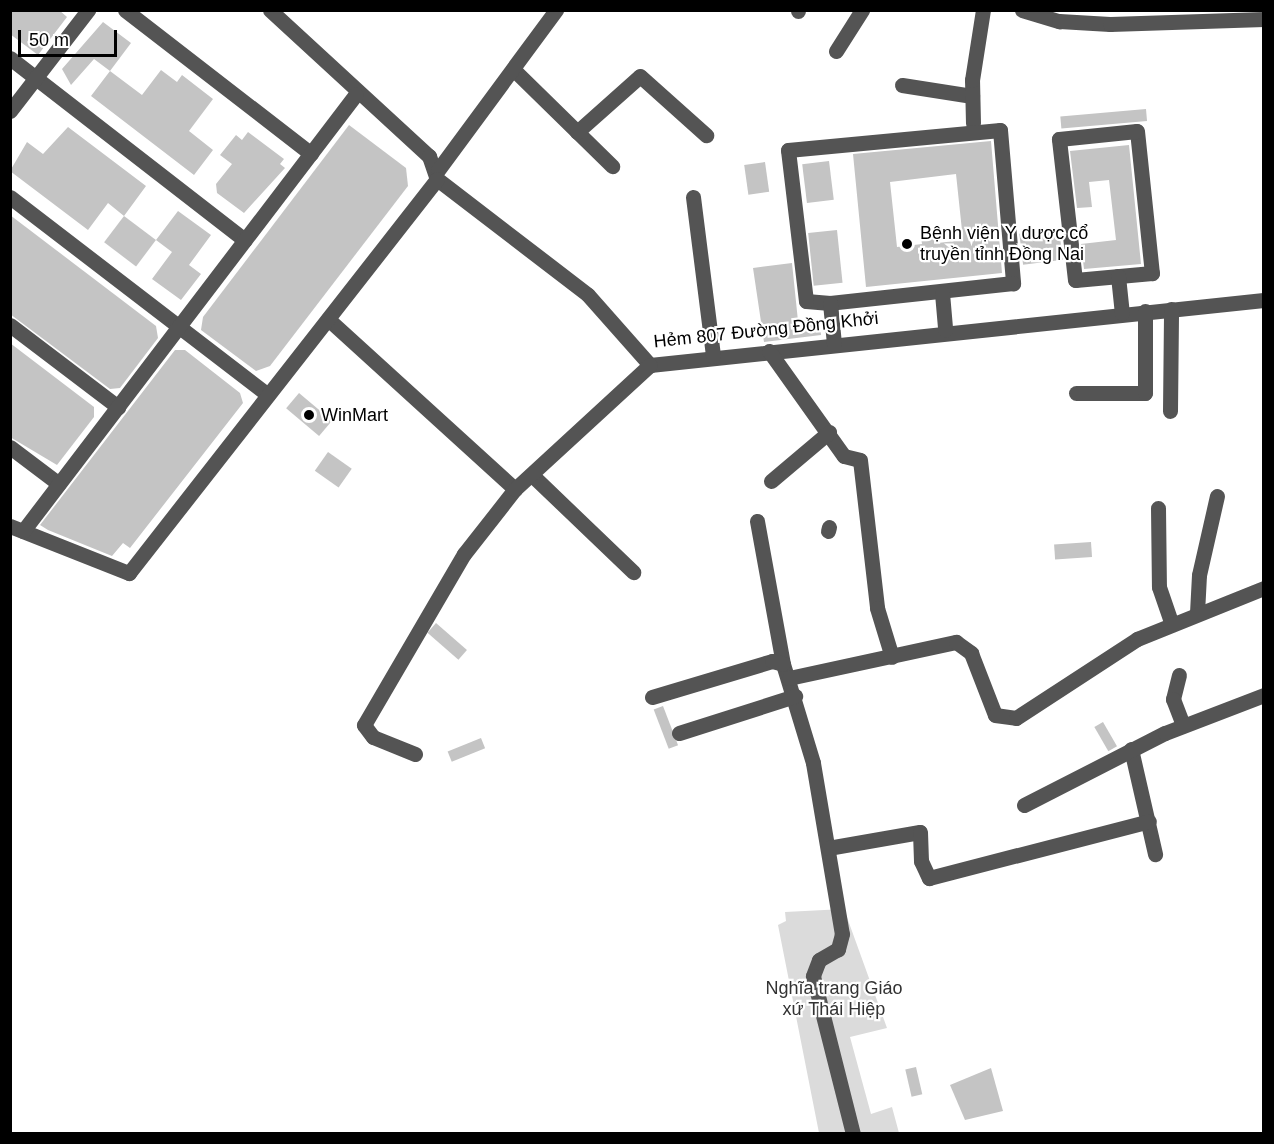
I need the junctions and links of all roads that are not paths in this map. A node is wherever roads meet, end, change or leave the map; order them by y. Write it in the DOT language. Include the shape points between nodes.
graph roads {
  1 [pos="88,10"];
  2 [pos="125,10"];
  3 [pos="270,10"];
  4 [pos="556,10"];
  5 [pos="862,10"];
  6 [pos="983,10"];
  7 [pos="1023,11"];
  8 [pos="1263,19"];
  9 [pos="836,51"];
  10 [pos="10,58"];
  11 [pos="513,69"];
  12 [pos="36,78"];
  13 [pos="902,85"];
  14 [pos="356,94"];
  15 [pos="972,96"];
  16 [pos="10,111"];
  17 [pos="973,123"];
  18 [pos="578,132"];
  19 [pos="706,135"];
  20 [pos="311,154"];
  21 [pos="612,166"];
  22 [pos="438,175"];
  23 [pos="10,197"];
  24 [pos="693,197"];
  25 [pos="245,240"];
  26 [pos="1118,276"];
  27 [pos="942,293"];
  28 [pos="1263,300"];
  29 [pos="830,303"];
  30 [pos="1170,309"];
  31 [pos="1145,311"];
  32 [pos="1122,313"];
  33 [pos="328,319"];
  34 [pos="10,325"];
  35 [pos="179,326"];
  36 [pos="945,330"];
  37 [pos="834,344"];
  38 [pos="769,351"];
  39 [pos="713,356"];
  40 [pos="650,365"];
  41 [pos="1076,393"];
  42 [pos="268,395"];
  43 [pos="118,407"];
  44 [pos="1170,411"];
  45 [pos="830,432"];
  46 [pos="10,447"];
  47 [pos="532,476"];
  48 [pos="771,481"];
  49 [pos="58,484"];
  50 [pos="515,489"];
  51 [pos="1217,496"];
  52 [pos="1158,508"];
  53 [pos="757,521"];
  54 [pos="17,529"];
  55 [pos="633,572"];
  56 [pos="1263,588"];
  57 [pos="1197,613"];
  58 [pos="1172,624"];
  59 [pos="892,657"];
  60 [pos="786,671"];
  61 [pos="1179,675"];
  62 [pos="1263,695"];
  63 [pos="795,696"];
  64 [pos="652,697"];
  65 [pos="1183,725"];
  66 [pos="679,733"];
  67 [pos="1131,749"];
  68 [pos="415,754"];
  69 [pos="1024,805"];
  70 [pos="1149,821"];
  71 [pos="828,848"];
  72 [pos="1155,854"];
  73 [pos="853,1134"];
  1 -- 12 [label="street"];
  2 -- 20 [label="street"];
  3 -- 14 [label="street, Hẻm 807 Đường Đồng Khởi"];
  4 -- 11 [label="street"];
  5 -- 9 [label="street"];
  6 -- 15 [label="street"];
  7 -- 8 [label="street" via="1059,21 1110,24"];
  10 -- 12 [label="street"];
  11 -- 18 [label="street"];
  11 -- 22 [label="street"];
  12 -- 16 [label="street"];
  12 -- 25 [label="street"];
  13 -- 15 [label="street"];
  14 -- 20 [label="street"];
  14 -- 22 [label="street, Hẻm 807 Đường Đồng Khởi" via="425,152"];
  15 -- 17 [label="street"];
  18 -- 19 [label="street" via="640,76"];
  18 -- 21 [label="street"];
  20 -- 25 [label="street"];
  22 -- 33 [label="street"];
  22 -- 40 [label="street, Hẻm 807 Đường Đồng Khởi" via="588,295"];
  23 -- 35 [label="street"];
  24 -- 39 [label="street"];
  25 -- 35 [label="street"];
  26 -- 26 [label="street" via="1152,273 1137,131 1059,139 1075,280"];
  26 -- 32 [label="street"];
  27 -- 29 [label="street"];
  27 -- 29 [label="street" via="1013,283 1000,130 788,150 803,297 812,304"];
  27 -- 36 [label="street"];
  28 -- 30 [label="street, Hẻm 807 Đường Đồng Khởi"];
  29 -- 37 [label="street"];
  30 -- 31 [label="street, Hẻm 807 Đường Đồng Khởi"];
  30 -- 44 [label="street"];
  31 -- 32 [label="street, Hẻm 807 Đường Đồng Khởi"];
  31 -- 41 [label="street" via="1145,393"];
  32 -- 36 [label="street, Hẻm 807 Đường Đồng Khởi"];
  33 -- 42 [label="street"];
  33 -- 50 [label="street"];
  34 -- 43 [label="street"];
  35 -- 42 [label="street"];
  35 -- 43 [label="street"];
  36 -- 37 [label="street, Hẻm 807 Đường Đồng Khởi"];
  37 -- 38 [label="street, Hẻm 807 Đường Đồng Khởi"];
  38 -- 39 [label="street, Hẻm 807 Đường Đồng Khởi"];
  38 -- 45 [label="street"];
  39 -- 40 [label="street, Hẻm 807 Đường Đồng Khởi"];
  40 -- 47 [label="street"];
  42 -- 54 [label="street" via="129,573"];
  43 -- 49 [label="street"];
  45 -- 48 [label="street"];
  45 -- 59 [label="street" via="846,458 860,460 877,608"];
  46 -- 49 [label="street"];
  47 -- 50 [label="street"];
  47 -- 55 [label="street"];
  49 -- 54 [label="street"];
  50 -- 68 [label="street" via="464,554 364,725 373,737"];
  51 -- 57 [label="street" via="1199,575"];
  52 -- 58 [label="street" via="1159,587"];
  53 -- 60 [label="street"];
  56 -- 57 [label="street"];
  57 -- 58 [label="street"];
  58 -- 59 [label="street" via="1137,639 1016,718 995,715 964,645 947,642"];
  59 -- 60 [label="street" via="838,670"];
  60 -- 63 [label="street"];
  60 -- 64 [label="street" via="772,661"];
  61 -- 65 [label="street" via="1173,699"];
  62 -- 65 [label="street"];
  63 -- 66 [label="street"];
  63 -- 71 [label="street"];
  65 -- 67 [label="street"];
  67 -- 69 [label="street" via="1090,776"];
  67 -- 70 [label="street"];
  70 -- 71 [label="street" via="929,878 921,861 920,831"];
  70 -- 72 [label="street"];
  71 -- 73 [label="street" via="843,941 832,956 814,966 813,976"];
}
